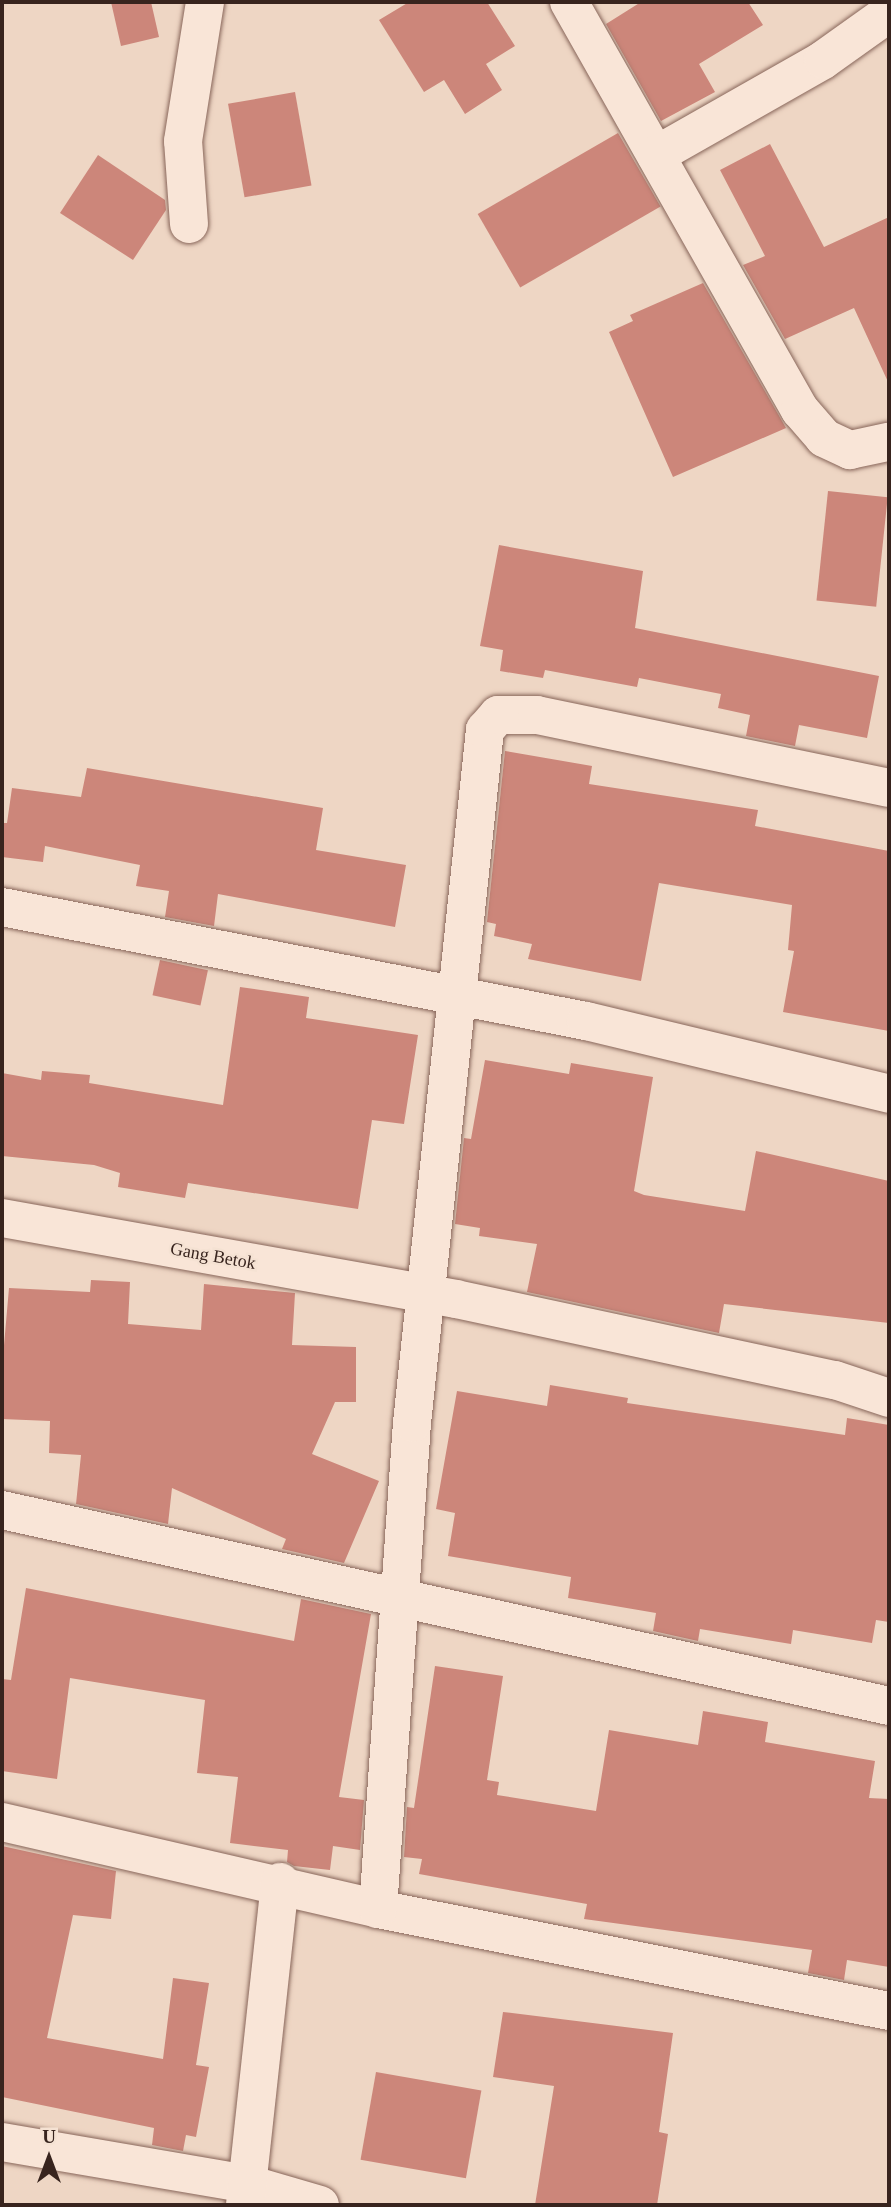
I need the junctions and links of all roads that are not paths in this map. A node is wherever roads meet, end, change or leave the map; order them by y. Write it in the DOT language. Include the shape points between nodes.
graph roads {
  1 [pos="205,2"];
  2 [pos="569,2"];
  3 [pos="889,13"];
  4 [pos="656,155"];
  5 [pos="188,224"];
  6 [pos="889,442"];
  7 [pos="889,788"];
  8 [pos="2,908"];
  9 [pos="462,995"];
  10 [pos="889,1094"];
  11 [pos="2,1218"];
  12 [pos="425,1294"];
  13 [pos="889,1398"];
  14 [pos="2,1510"];
  15 [pos="401,1598"];
  16 [pos="889,1706"];
  17 [pos="2,1822"];
  18 [pos="279,1882"];
  19 [pos="378,1909"];
  20 [pos="889,2011"];
  21 [pos="2,2142"];
  22 [pos="247,2195"];
  23 [pos="320,2205"];
  1 -- 5 [label="street" via="183,141"];
  2 -- 4 [label="street"];
  3 -- 4 [label="street" via="823,60"];
  4 -- 6 [label="street" via="800,410 824,439 850,450"];
  7 -- 9 [label="street" via="537,715 498,715 485,730 478,775"];
  8 -- 9 [label="street"];
  9 -- 10 [label="street"];
  9 -- 12 [label="street"];
  11 -- 12 [label="street, Gang Betok"];
  12 -- 13 [label="street, Gang Betok" via="835,1380"];
  12 -- 15 [label="street"];
  14 -- 15 [label="street"];
  15 -- 16 [label="street"];
  15 -- 19 [label="street"];
  17 -- 18 [label="street"];
  18 -- 19 [label="street"];
  18 -- 22 [label="street"];
  19 -- 20 [label="street"];
  21 -- 22 [label="street"];
  22 -- 23 [label="street"];
}
